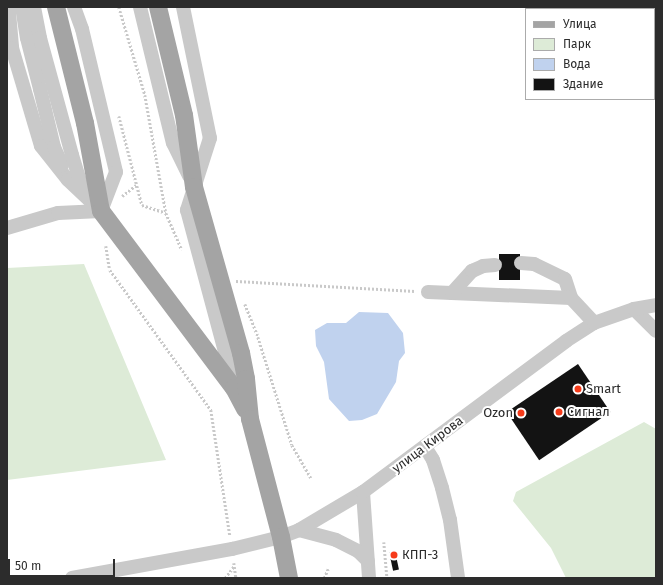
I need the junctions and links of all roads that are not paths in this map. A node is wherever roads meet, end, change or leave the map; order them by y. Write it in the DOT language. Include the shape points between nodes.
graph roads {
  1 [pos="11,7"];
  2 [pos="22,7"];
  3 [pos="34,7"];
  4 [pos="56,7"];
  5 [pos="74,7"];
  6 [pos="140,7"];
  7 [pos="158,7"];
  8 [pos="183,7"];
  9 [pos="68,180"];
  10 [pos="194,187"];
  11 [pos="86,198"];
  12 [pos="101,210"];
  13 [pos="7,228"];
  14 [pos="521,263"];
  15 [pos="495,265"];
  16 [pos="428,292"];
  17 [pos="452,293"];
  18 [pos="571,298"];
  19 [pos="656,305"];
  20 [pos="634,309"];
  21 [pos="594,323"];
  22 [pos="656,331"];
  23 [pos="234,388"];
  24 [pos="250,419"];
  25 [pos="425,447"];
  26 [pos="363,492"];
  27 [pos="299,530"];
  28 [pos="281,537"];
  29 [pos="368,561"];
  30 [pos="72,578"];
  31 [pos="289,578"];
  32 [pos="369,578"];
  33 [pos="458,578"];
  1 -- 9 [label="street" via="12,48 41,146"];
  2 -- 9 [label="street" via="27,38 54,146"];
  3 -- 11 [label="street" via="40,38"];
  4 -- 12 [label="main road" via="85,124"];
  5 -- 12 [label="street" via="82,29 116,172"];
  6 -- 10 [label="street" via="173,144"];
  7 -- 10 [label="main road" via="184,115"];
  8 -- 10 [label="street" via="210,138"];
  9 -- 11 [label="street"];
  10 -- 23 [label="street" via="187,210"];
  10 -- 24 [label="main road" via="229,282 246,379"];
  11 -- 12 [label="street"];
  12 -- 13 [label="street" via="58,213"];
  12 -- 23 [label="main road"];
  14 -- 18 [label="street" via="534,264 565,279"];
  15 -- 17 [label="street" via="483,266 472,271"];
  16 -- 17 [label="street"];
  17 -- 18 [label="street"];
  18 -- 21 [label="street"];
  19 -- 20 [label="street, улица Кирова"];
  20 -- 21 [label="street, улица Кирова"];
  20 -- 22 [label="street"];
  21 -- 25 [label="street, улица Кирова" via="566,341"];
  23 -- 24 [label="main road"];
  24 -- 28 [label="main road"];
  25 -- 26 [label="street, улица Кирова"];
  25 -- 33 [label="street" via="433,460 442,488 450,520"];
  26 -- 27 [label="street, улица Кирова"];
  26 -- 29 [label="street"];
  27 -- 28 [label="street, улица Кирова"];
  27 -- 29 [label="street" via="336,540 358,551"];
  28 -- 30 [label="street, улица Кирова" via="232,549"];
  28 -- 31 [label="main road"];
  29 -- 32 [label="street"];
}
